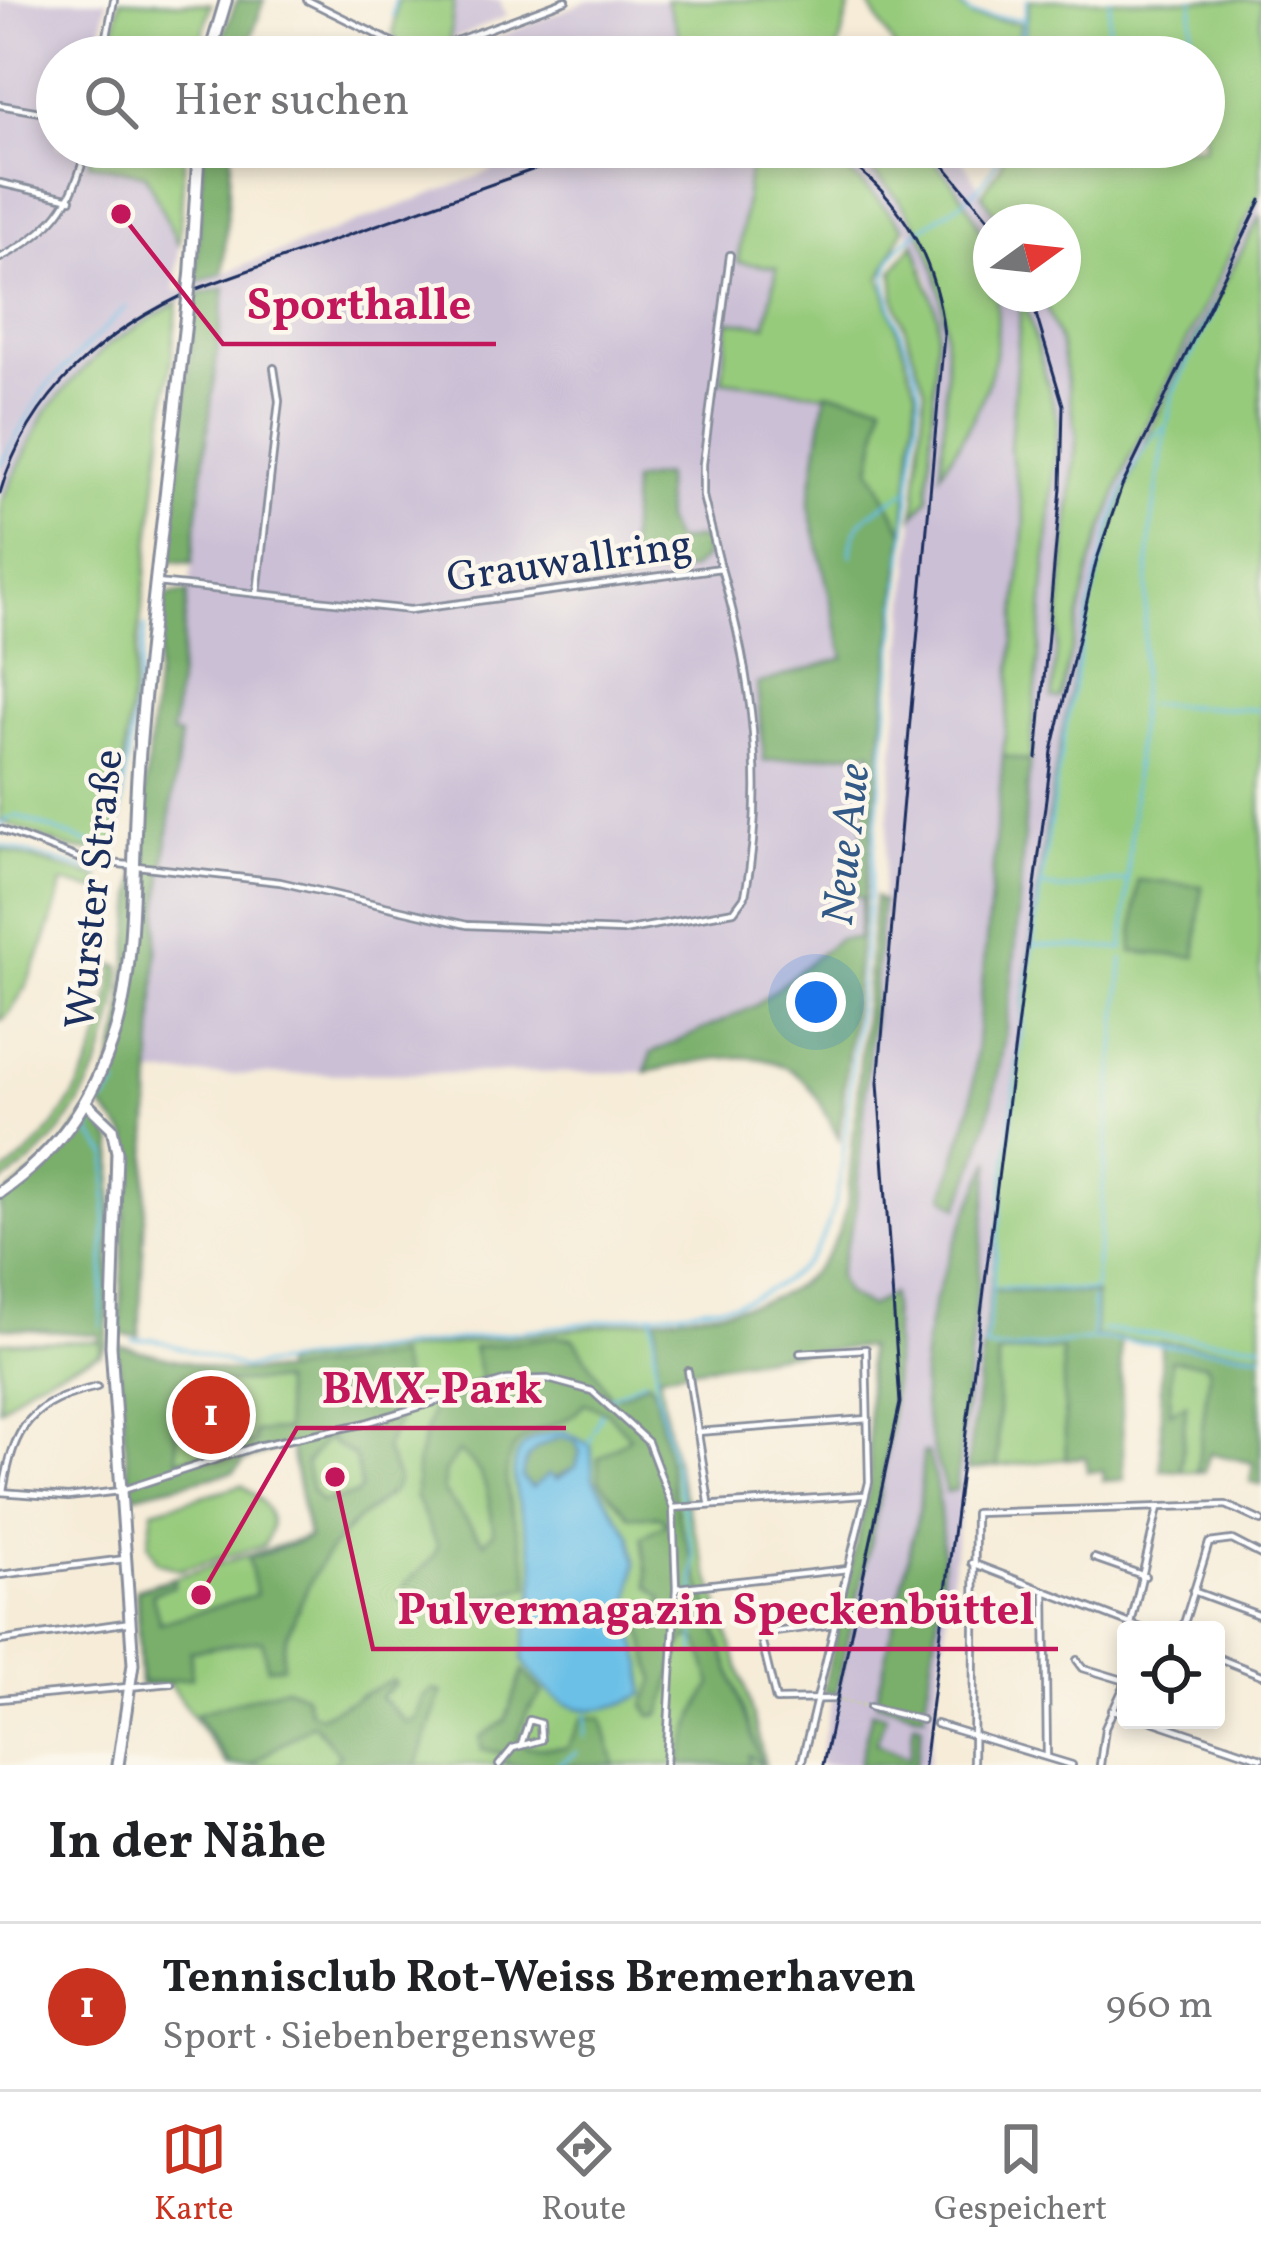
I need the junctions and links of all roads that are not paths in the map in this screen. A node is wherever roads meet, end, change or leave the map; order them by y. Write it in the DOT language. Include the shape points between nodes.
graph roads {
  1 [pos="114,0"];
  2 [pos="307,0"];
  3 [pos="566,0"];
  4 [pos="220,4"];
  5 [pos="107,36"];
  6 [pos="213,36"];
  7 [pos="380,36"];
  8 [pos="469,36"];
  9 [pos="0,104"];
  10 [pos="36,111"];
  11 [pos="80,168"];
  12 [pos="199,168"];
  13 [pos="0,183"];
  14 [pos="70,199"];
  15 [pos="730,255"];
  16 [pos="0,257"];
  17 [pos="274,368"];
  18 [pos="721,568"];
  19 [pos="158,584"];
  20 [pos="256,595"];
  21 [pos="0,829"];
  22 [pos="131,864"];
  23 [pos="86,1103"];
  24 [pos="0,1192"];
  25 [pos="800,1354"];
  26 [pos="688,1371"];
  27 [pos="97,1387"];
  28 [pos="868,1419"];
  29 [pos="697,1432"];
  30 [pos="120,1491"];
  31 [pos="1,1492"];
  32 [pos="863,1495"];
  33 [pos="709,1503"];
  34 [pos="679,1507"];
  35 [pos="1158,1508"];
  36 [pos="1261,1521"];
  37 [pos="1261,1555"];
  38 [pos="1094,1558"];
  39 [pos="125,1559"];
  40 [pos="971,1562"];
  41 [pos="848,1569"];
  42 [pos="0,1575"];
  43 [pos="1144,1576"];
  44 [pos="676,1588"];
  45 [pos="1045,1591"];
  46 [pos="1193,1591"];
  47 [pos="1261,1616"];
  48 [pos="1123,1621"];
  49 [pos="1132,1621"];
  50 [pos="1185,1621"];
  51 [pos="131,1622"];
  52 [pos="834,1624"];
  53 [pos="0,1641"];
  54 [pos="1077,1660"];
  55 [pos="1225,1661"];
  56 [pos="1261,1675"];
  57 [pos="1117,1679"];
  58 [pos="171,1683"];
  59 [pos="132,1688"];
  60 [pos="819,1695"];
  61 [pos="835,1699"];
  62 [pos="1117,1699"];
  63 [pos="0,1700"];
  64 [pos="870,1707"];
  65 [pos="1112,1709"];
  66 [pos="1117,1710"];
  67 [pos="922,1720"];
  68 [pos="936,1724"];
  69 [pos="1176,1729"];
  70 [pos="973,1735"];
  71 [pos="521,1744"];
  72 [pos="1047,1757"];
  73 [pos="1261,1758"];
  74 [pos="118,1765"];
  75 [pos="499,1765"];
  76 [pos="666,1765"];
  77 [pos="802,1765"];
  78 [pos="973,1765"];
  79 [pos="1071,1765"];
  80 [pos="1100,1765"];
  1 -- 5 [label="street"];
  2 -- 7 [label="street"];
  3 -- 8 [label="street"];
  4 -- 6 [label="main road"];
  9 -- 10 [label="street"];
  11 -- 14 [label="street"];
  12 -- 19 [label="main road, Wurster Straße, bridge"];
  13 -- 14 [label="street"];
  14 -- 16 [label="street" via="44,234"];
  15 -- 18 [label="street" via="703,464"];
  17 -- 20 [label="street" via="279,401"];
  18 -- 20 [label="street, Grauwallring" via="433,610"];
  18 -- 22 [label="street, Grauwallring" via="755,730 746,887 734,910 623,931 467,926 280,882"];
  19 -- 20 [label="street, Grauwallring"];
  19 -- 22 [label="main road, Wurster Straße"];
  21 -- 22 [label="street" via="83,860"];
  22 -- 23 [label="main road, Wurster Straße" via="120,1013"];
  23 -- 24 [label="main road, Wurster Straße" via="45,1156"];
  23 -- 30 [label="street" via="116,1141 110,1324"];
  25 -- 28 [label="street" via="866,1348"];
  26 -- 29 [label="street"];
  27 -- 31 [label="street" via="24,1423"];
  28 -- 29 [label="street"];
  28 -- 32 [label="street"];
  29 -- 33 [label="street"];
  30 -- 31 [label="street"];
  30 -- 34 [label="street" via="507,1380 548,1379 592,1391 635,1426"];
  30 -- 39 [label="street"];
  32 -- 33 [label="street"];
  32 -- 41 [label="street"];
  33 -- 34 [label="street"];
  34 -- 44 [label="street"];
  35 -- 36 [label="street" via="1226,1505"];
  35 -- 40 [label="street" via="975,1513"];
  35 -- 43 [label="street"];
  37 -- 46 [label="street" via="1232,1540 1210,1541"];
  38 -- 43 [label="street"];
  39 -- 42 [label="street"];
  39 -- 51 [label="street"];
  40 -- 45 [label="street"];
  40 -- 70 [label="street"];
  41 -- 44 [label="street"];
  41 -- 52 [label="street"];
  43 -- 49 [label="street"];
  44 -- 76 [label="street"];
  45 -- 48 [label="street"];
  45 -- 72 [label="street"];
  46 -- 47 [label="street"];
  46 -- 50 [label="street"];
  51 -- 53 [label="street"];
  51 -- 59 [label="street"];
  52 -- 60 [label="street"];
  52 -- 60 [label="street" via="760,1634 776,1700"];
  54 -- 57 [label="street"];
  55 -- 56 [label="street"];
  58 -- 59 [label="street"];
  59 -- 63 [label="street"];
  59 -- 74 [label="street"];
  60 -- 61 [label="street"];
  60 -- 77 [label="street"];
  62 -- 65 [label="street"];
  64 -- 67 [label="street"];
  65 -- 66 [label="street"];
  65 -- 80 [label="street"];
  68 -- 70 [label="street"];
  69 -- 73 [label="street"];
  70 -- 72 [label="street"];
  70 -- 78 [label="street"];
  71 -- 71 [label="street" via="541,1740 543,1726 529,1720"];
  71 -- 75 [label="street"];
  72 -- 79 [label="street"];
}
